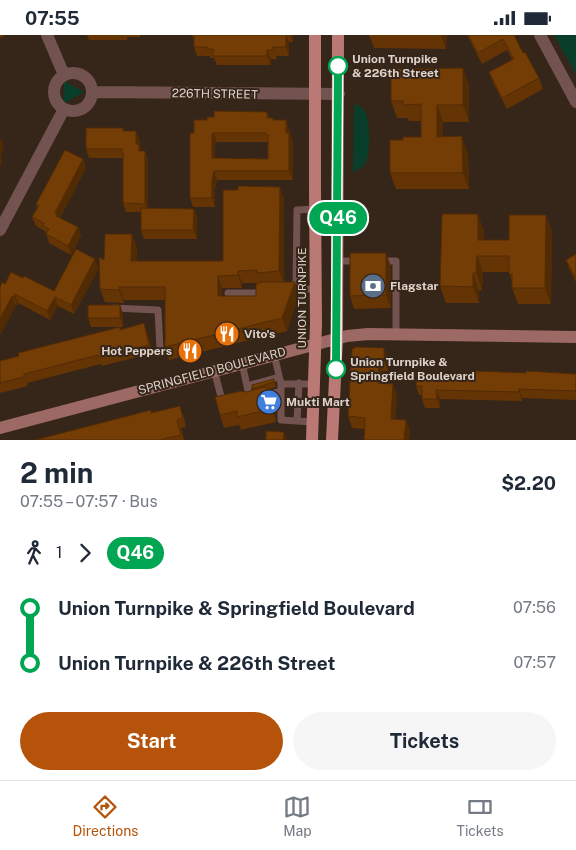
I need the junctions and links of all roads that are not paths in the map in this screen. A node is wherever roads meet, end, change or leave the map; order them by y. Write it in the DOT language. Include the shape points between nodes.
graph roads {
  1 [pos="47,35"];
  2 [pos="316,35"];
  3 [pos="338,35"];
  4 [pos="540,35"];
  5 [pos="64,75"];
  6 [pos="92,92"];
  7 [pos="338,94"];
  8 [pos="316,95"];
  9 [pos="576,102"];
  10 [pos="64,109"];
  11 [pos="315,209"];
  12 [pos="0,230"];
  13 [pos="337,261"];
  14 [pos="273,289"];
  15 [pos="316,289"];
  16 [pos="228,293"];
  17 [pos="99,307"];
  18 [pos="396,335"];
  19 [pos="576,337"];
  20 [pos="337,339"];
  21 [pos="316,343"];
  22 [pos="160,349"];
  23 [pos="274,355"];
  24 [pos="242,363"];
  25 [pos="214,370"];
  26 [pos="298,383"];
  27 [pos="281,384"];
  28 [pos="314,384"];
  29 [pos="248,389"];
  30 [pos="240,395"];
  31 [pos="230,397"];
  32 [pos="297,421"];
  33 [pos="313,422"];
  34 [pos="0,428"];
  35 [pos="312,440"];
  36 [pos="332,440"];
  1 -- 5 [label="street"];
  2 -- 8 [label="main road, UNION TURNPIKE"];
  3 -- 7 [label="main road"];
  4 -- 9 [label="street"];
  5 -- 6 [label="street" via="83,75"];
  5 -- 10 [label="street" via="58,80 54,92"];
  6 -- 8 [label="street, 226TH STREET"];
  6 -- 10 [label="street" via="86,106 79,110"];
  7 -- 8 [label="street, 226TH STREET"];
  7 -- 13 [label="main road"];
  8 -- 11 [label="main road, UNION TURNPIKE"];
  10 -- 12 [label="street"];
  11 -- 15 [label="main road, UNION TURNPIKE"];
  11 -- 15 [label="lane" via="297,210 292,289"];
  13 -- 18 [label="lane" via="396,261"];
  13 -- 20 [label="main road"];
  14 -- 16 [label="lane" via="257,293"];
  15 -- 21 [label="main road, UNION TURNPIKE"];
  17 -- 22 [label="lane" via="158,310"];
  18 -- 19 [label="main road, SPRINGFIELD BOULEVARD"];
  18 -- 20 [label="main road, SPRINGFIELD BOULEVARD" via="353,335"];
  20 -- 21 [label="main road, SPRINGFIELD BOULEVARD"];
  20 -- 36 [label="main road"];
  21 -- 23 [label="main road, SPRINGFIELD BOULEVARD"];
  21 -- 28 [label="main road, UNION TURNPIKE"];
  23 -- 24 [label="main road, SPRINGFIELD BOULEVARD"];
  23 -- 27 [label="lane"];
  24 -- 25 [label="main road, SPRINGFIELD BOULEVARD"];
  24 -- 29 [label="lane"];
  25 -- 31 [label="lane" via="222,400"];
  25 -- 34 [label="main road, SPRINGFIELD BOULEVARD"];
  26 -- 27 [label="lane"];
  26 -- 28 [label="lane"];
  26 -- 32 [label="lane"];
  27 -- 29 [label="lane"];
  27 -- 29 [label="lane" via="250,400"];
  27 -- 32 [label="lane" via="281,420"];
  28 -- 33 [label="main road, UNION TURNPIKE"];
  29 -- 30 [label="lane"];
  32 -- 33 [label="lane"];
  33 -- 35 [label="main road, UNION TURNPIKE"];
}
